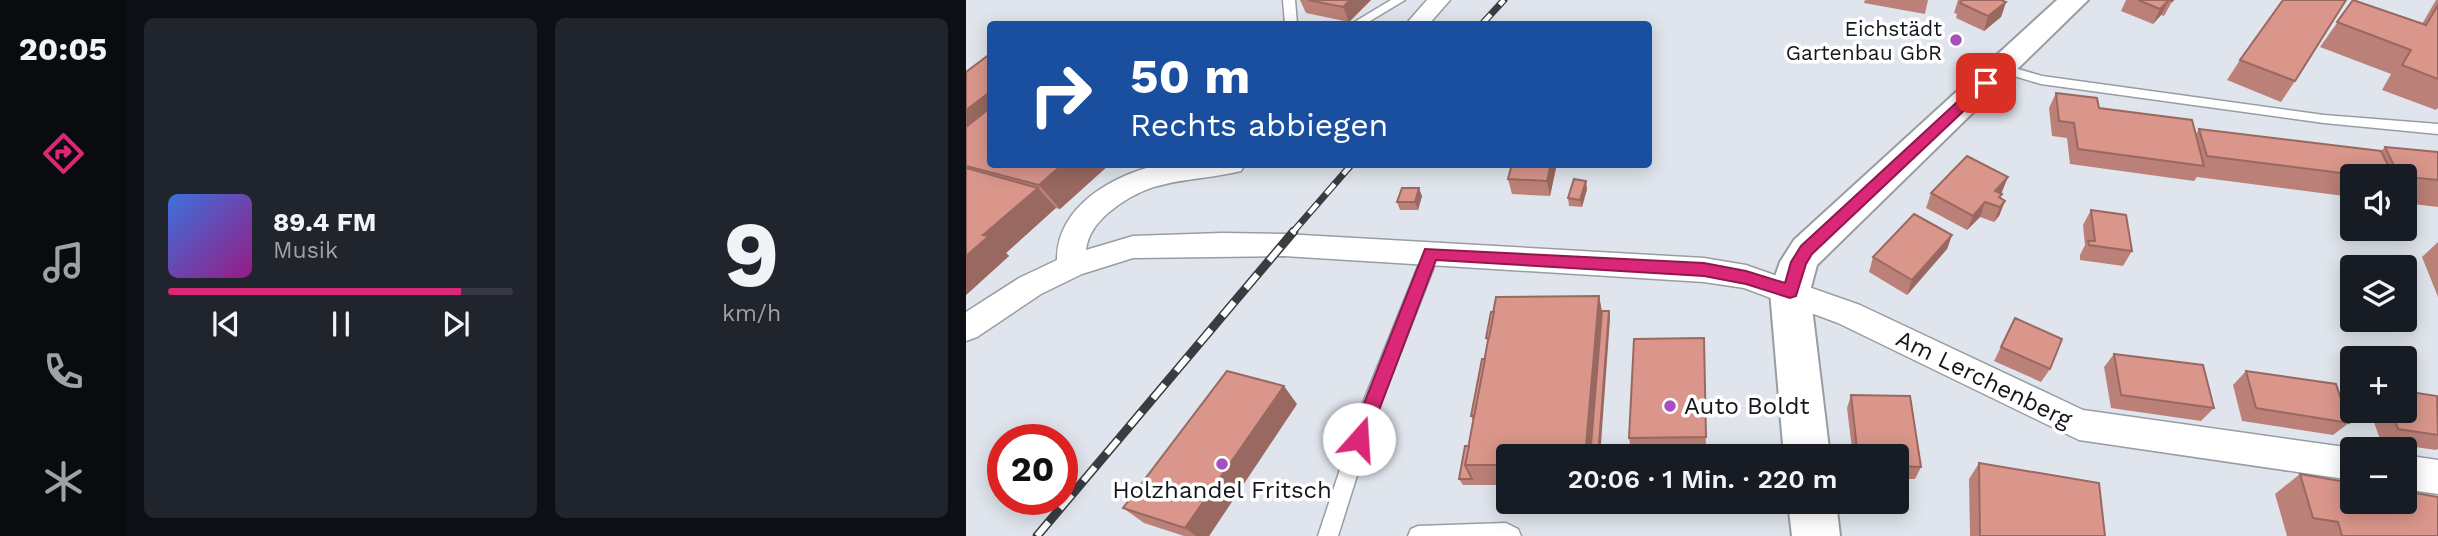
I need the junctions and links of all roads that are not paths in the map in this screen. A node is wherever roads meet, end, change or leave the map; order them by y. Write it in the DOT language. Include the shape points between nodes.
graph roads {
  1 [pos="1289,0"];
  2 [pos="1399,0"];
  3 [pos="1439,0"];
  4 [pos="2074,0"];
  5 [pos="1292,21"];
  6 [pos="1362,21"];
  7 [pos="1420,21"];
  8 [pos="2001,68"];
  9 [pos="2438,129"];
  10 [pos="1169,168"];
  11 [pos="1431,254"];
  12 [pos="1072,266"];
  13 [pos="1790,291"];
  14 [pos="966,328"];
  15 [pos="1805,444"];
  16 [pos="2340,462"];
  17 [pos="2417,474"];
  18 [pos="2438,477"];
  19 [pos="1813,514"];
  20 [pos="1328,536"];
  21 [pos="1418,536"];
  22 [pos="1511,536"];
  23 [pos="1816,536"];
  1 -- 5 [label="lane"];
  2 -- 6 [label="lane"];
  3 -- 7 [label="street"];
  4 -- 8 [label="main road"];
  8 -- 9 [label="lane" via="2054,82 2324,119"];
  8 -- 13 [label="main road" via="1807,250"];
  10 -- 12 [label="street" via="1136,179 1084,219 1071,245"];
  11 -- 12 [label="street, Am Lerchenberg" via="1222,244 1133,247"];
  11 -- 13 [label="street, Am Lerchenberg" via="1704,270"];
  11 -- 20 [label="lane" via="1367,415"];
  12 -- 14 [label="street, Am Lerchenberg" via="1030,286"];
  13 -- 15 [label="main road"];
  13 -- 16 [label="street, Am Lerchenberg" via="1849,314 2079,425"];
  17 -- 18 [label="street"];
  19 -- 23 [label="main road"];
  21 -- 22 [label="lane"];
}
